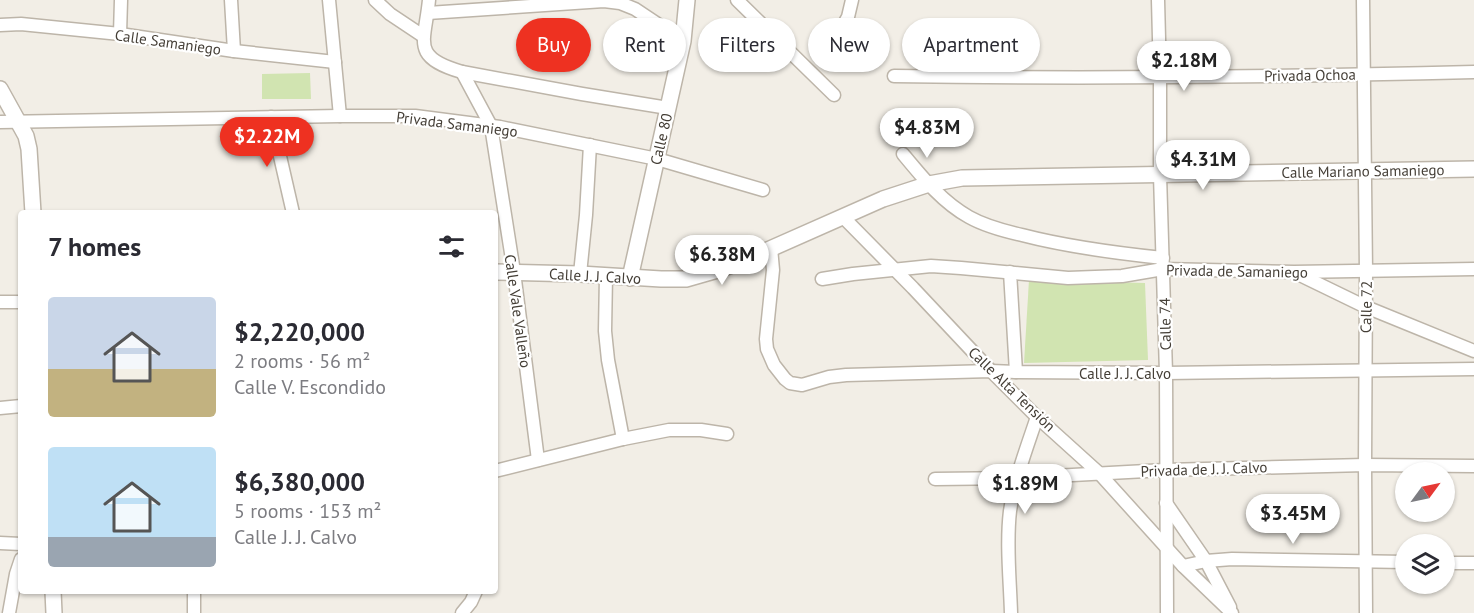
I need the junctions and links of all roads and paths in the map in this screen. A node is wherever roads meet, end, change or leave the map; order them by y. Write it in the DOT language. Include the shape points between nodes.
graph roads {
  1 [pos="121,0"];
  2 [pos="231,0"];
  3 [pos="329,0"];
  4 [pos="375,0"];
  5 [pos="687,0"];
  6 [pos="737,0"];
  7 [pos="852,0"];
  8 [pos="1158,0"];
  9 [pos="1363,0"];
  10 [pos="428,6"];
  11 [pos="648,18"];
  12 [pos="685,18"];
  13 [pos="847,18"];
  14 [pos="0,25"];
  15 [pos="120,34"];
  16 [pos="423,36"];
  17 [pos="234,51"];
  18 [pos="335,62"];
  19 [pos="462,72"];
  20 [pos="676,72"];
  21 [pos="1474,72"];
  22 [pos="894,75"];
  23 [pos="1364,75"];
  24 [pos="1160,77"];
  25 [pos="0,89"];
  26 [pos="834,94"];
  27 [pos="668,108"];
  28 [pos="340,116"];
  29 [pos="271,117"];
  30 [pos="19,121"];
  31 [pos="0,122"];
  32 [pos="491,126"];
  33 [pos="590,146"];
  34 [pos="903,154"];
  35 [pos="657,159"];
  36 [pos="1474,169"];
  37 [pos="1365,172"];
  38 [pos="1160,175"];
  39 [pos="929,184"];
  40 [pos="763,190"];
  41 [pos="33,210"];
  42 [pos="292,210"];
  43 [pos="843,217"];
  44 [pos="771,248"];
  45 [pos="1163,263"];
  46 [pos="895,269"];
  47 [pos="1474,269"];
  48 [pos="498,272"];
  49 [pos="514,272"];
  50 [pos="1010,272"];
  51 [pos="1294,272"];
  52 [pos="1366,272"];
  53 [pos="580,274"];
  54 [pos="606,276"];
  55 [pos="630,278"];
  56 [pos="822,279"];
  57 [pos="0,302"];
  58 [pos="18,302"];
  59 [pos="1366,307"];
  60 [pos="1474,351"];
  61 [pos="1365,369"];
  62 [pos="1474,369"];
  63 [pos="991,370"];
  64 [pos="1016,372"];
  65 [pos="1166,373"];
  66 [pos="18,406"];
  67 [pos="0,408"];
  68 [pos="1037,417"];
  69 [pos="728,434"];
  70 [pos="623,439"];
  71 [pos="538,460"];
  72 [pos="1365,465"];
  73 [pos="1474,466"];
  74 [pos="498,470"];
  75 [pos="1165,470"];
  76 [pos="1099,473"];
  77 [pos="1017,478"];
  78 [pos="935,479"];
  79 [pos="1166,503"];
  80 [pos="0,543"];
  81 [pos="18,544"];
  82 [pos="1166,546"];
  83 [pos="1206,561"];
  84 [pos="1365,561"];
  85 [pos="1395,562"];
  86 [pos="1455,562"];
  87 [pos="1474,563"];
  88 [pos="1183,566"];
  89 [pos="18,568"];
  90 [pos="53,594"];
  91 [pos="194,594"];
  92 [pos="475,594"];
  93 [pos="9,613"];
  94 [pos="54,613"];
  95 [pos="194,613"];
  96 [pos="462,613"];
  97 [pos="1011,613"];
  98 [pos="1167,613"];
  99 [pos="1232,613"];
  100 [pos="1366,613"];
  1 -- 15 [label="street"];
  2 -- 17 [label="street"];
  3 -- 18 [label="street"];
  4 -- 16 [label="street"];
  5 -- 12 [label="street, Calle 80"];
  6 -- 26 [label="street"];
  7 -- 13 [label="street"];
  8 -- 24 [label="street, Calle 74"];
  9 -- 23 [label="street, Calle 72"];
  10 -- 11 [label="street" via="604,1 620,3"];
  10 -- 16 [label="street"];
  14 -- 15 [label="street, Calle Samaniego"];
  15 -- 17 [label="street, Calle Samaniego"];
  16 -- 19 [label="street" via="431,58"];
  17 -- 18 [label="street, Calle Samaniego"];
  18 -- 28 [label="street"];
  19 -- 27 [label="street"];
  19 -- 32 [label="street, Calle Vale Valleño"];
  20 -- 27 [label="street, Calle 80"];
  21 -- 23 [label="street, Privada Ochoa"];
  22 -- 24 [label="street, Privada Ochoa"];
  23 -- 24 [label="street, Privada Ochoa"];
  23 -- 37 [label="street, Calle 72"];
  24 -- 38 [label="street, Calle 74"];
  25 -- 30 [label="street"];
  27 -- 35 [label="street, Calle 80"];
  28 -- 29 [label="street, Privada Samaniego"];
  28 -- 32 [label="street, Privada Samaniego" via="415,116"];
  29 -- 30 [label="street, Privada Samaniego"];
  29 -- 42 [label="street"];
  30 -- 31 [label="street, Privada Samaniego"];
  30 -- 41 [label="street" via="29,149"];
  32 -- 33 [label="street, Privada Samaniego"];
  32 -- 49 [label="street, Calle Vale Valleño"];
  33 -- 35 [label="street, Privada Samaniego"];
  33 -- 53 [label="street"];
  34 -- 39 [label="street, Privada de Samaniego"];
  35 -- 40 [label="street, Privada Samaniego"];
  35 -- 55 [label="street, Calle 80"];
  36 -- 37 [label="street, Calle Mariano Samaniego"];
  37 -- 38 [label="street, Calle Mariano Samaniego"];
  37 -- 52 [label="street, Calle 72"];
  38 -- 39 [label="street, Calle Mariano Samaniego" via="972,177"];
  38 -- 45 [label="street, Calle 74"];
  39 -- 43 [label="street, Calle J. J. Calvo"];
  39 -- 45 [label="street, Privada de Samaniego" via="970,218 999,230"];
  43 -- 44 [label="street, Calle J. J. Calvo"];
  43 -- 46 [label="street, Calle Alta Tensión"];
  44 -- 55 [label="street, Calle J. J. Calvo" via="686,279"];
  44 -- 63 [label="street, Calle J. J. Calvo" via="767,349 780,374 790,382 802,385 846,375"];
  45 -- 50 [label="street, Privada de Samaniego" via="1122,276 1094,278"];
  45 -- 51 [label="street, Privada de Samaniego"];
  45 -- 65 [label="street, Calle 74"];
  46 -- 50 [label="street, Privada de Samaniego" via="931,266"];
  46 -- 56 [label="street, Privada de Samaniego"];
  46 -- 63 [label="street, Calle Alta Tensión"];
  47 -- 52 [label="street, Privada de Samaniego"];
  48 -- 49 [label="street, Calle J. J. Calvo"];
  49 -- 53 [label="street, Calle J. J. Calvo"];
  49 -- 71 [label="street, Calle Vale Valleño"];
  50 -- 64 [label="street"];
  51 -- 52 [label="street, Privada de Samaniego"];
  51 -- 59 [label="street"];
  52 -- 59 [label="street, Calle 72"];
  53 -- 54 [label="street, Calle J. J. Calvo"];
  54 -- 55 [label="street, Calle J. J. Calvo"];
  54 -- 70 [label="street" via="608,360"];
  57 -- 58 [label="street"];
  59 -- 60 [label="street"];
  59 -- 61 [label="street, Calle 72"];
  61 -- 62 [label="street, Calle J. J. Calvo"];
  61 -- 65 [label="street, Calle J. J. Calvo"];
  61 -- 72 [label="street, Calle 72"];
  63 -- 64 [label="street, Calle J. J. Calvo"];
  63 -- 68 [label="street, Calle Alta Tensión"];
  64 -- 65 [label="street, Calle J. J. Calvo"];
  65 -- 75 [label="street, Calle 74"];
  66 -- 67 [label="street"];
  68 -- 76 [label="street, Calle Alta Tensión"];
  68 -- 77 [label="street"];
  69 -- 70 [label="street" via="683,429"];
  70 -- 71 [label="street"];
  71 -- 74 [label="street"];
  72 -- 73 [label="street, Privada de J. J. Calvo"];
  72 -- 75 [label="street, Privada de J. J. Calvo"];
  72 -- 84 [label="street, Calle 72"];
  75 -- 76 [label="street, Privada de J. J. Calvo"];
  75 -- 79 [label="street, Calle 74"];
  76 -- 77 [label="street, Privada de J. J. Calvo"];
  76 -- 82 [label="street, Calle Alta Tensión"];
  77 -- 78 [label="street, Privada de J. J. Calvo"];
  77 -- 97 [label="street" via="1010,523"];
  79 -- 82 [label="street, Calle 74"];
  79 -- 83 [label="street"];
  80 -- 81 [label="street"];
  82 -- 88 [label="street, Calle Alta Tensión"];
  82 -- 98 [label="street, Calle 74"];
  83 -- 84 [label="street"];
  83 -- 88 [label="street"];
  83 -- 99 [label="street"];
  84 -- 85 [label="street"];
  84 -- 100 [label="street, Calle 72"];
  86 -- 87 [label="street"];
  88 -- 99 [label="street, Calle Alta Tensión"];
  89 -- 93 [label="street"];
  90 -- 94 [label="street"];
  91 -- 95 [label="street"];
  92 -- 96 [label="street"];
}
